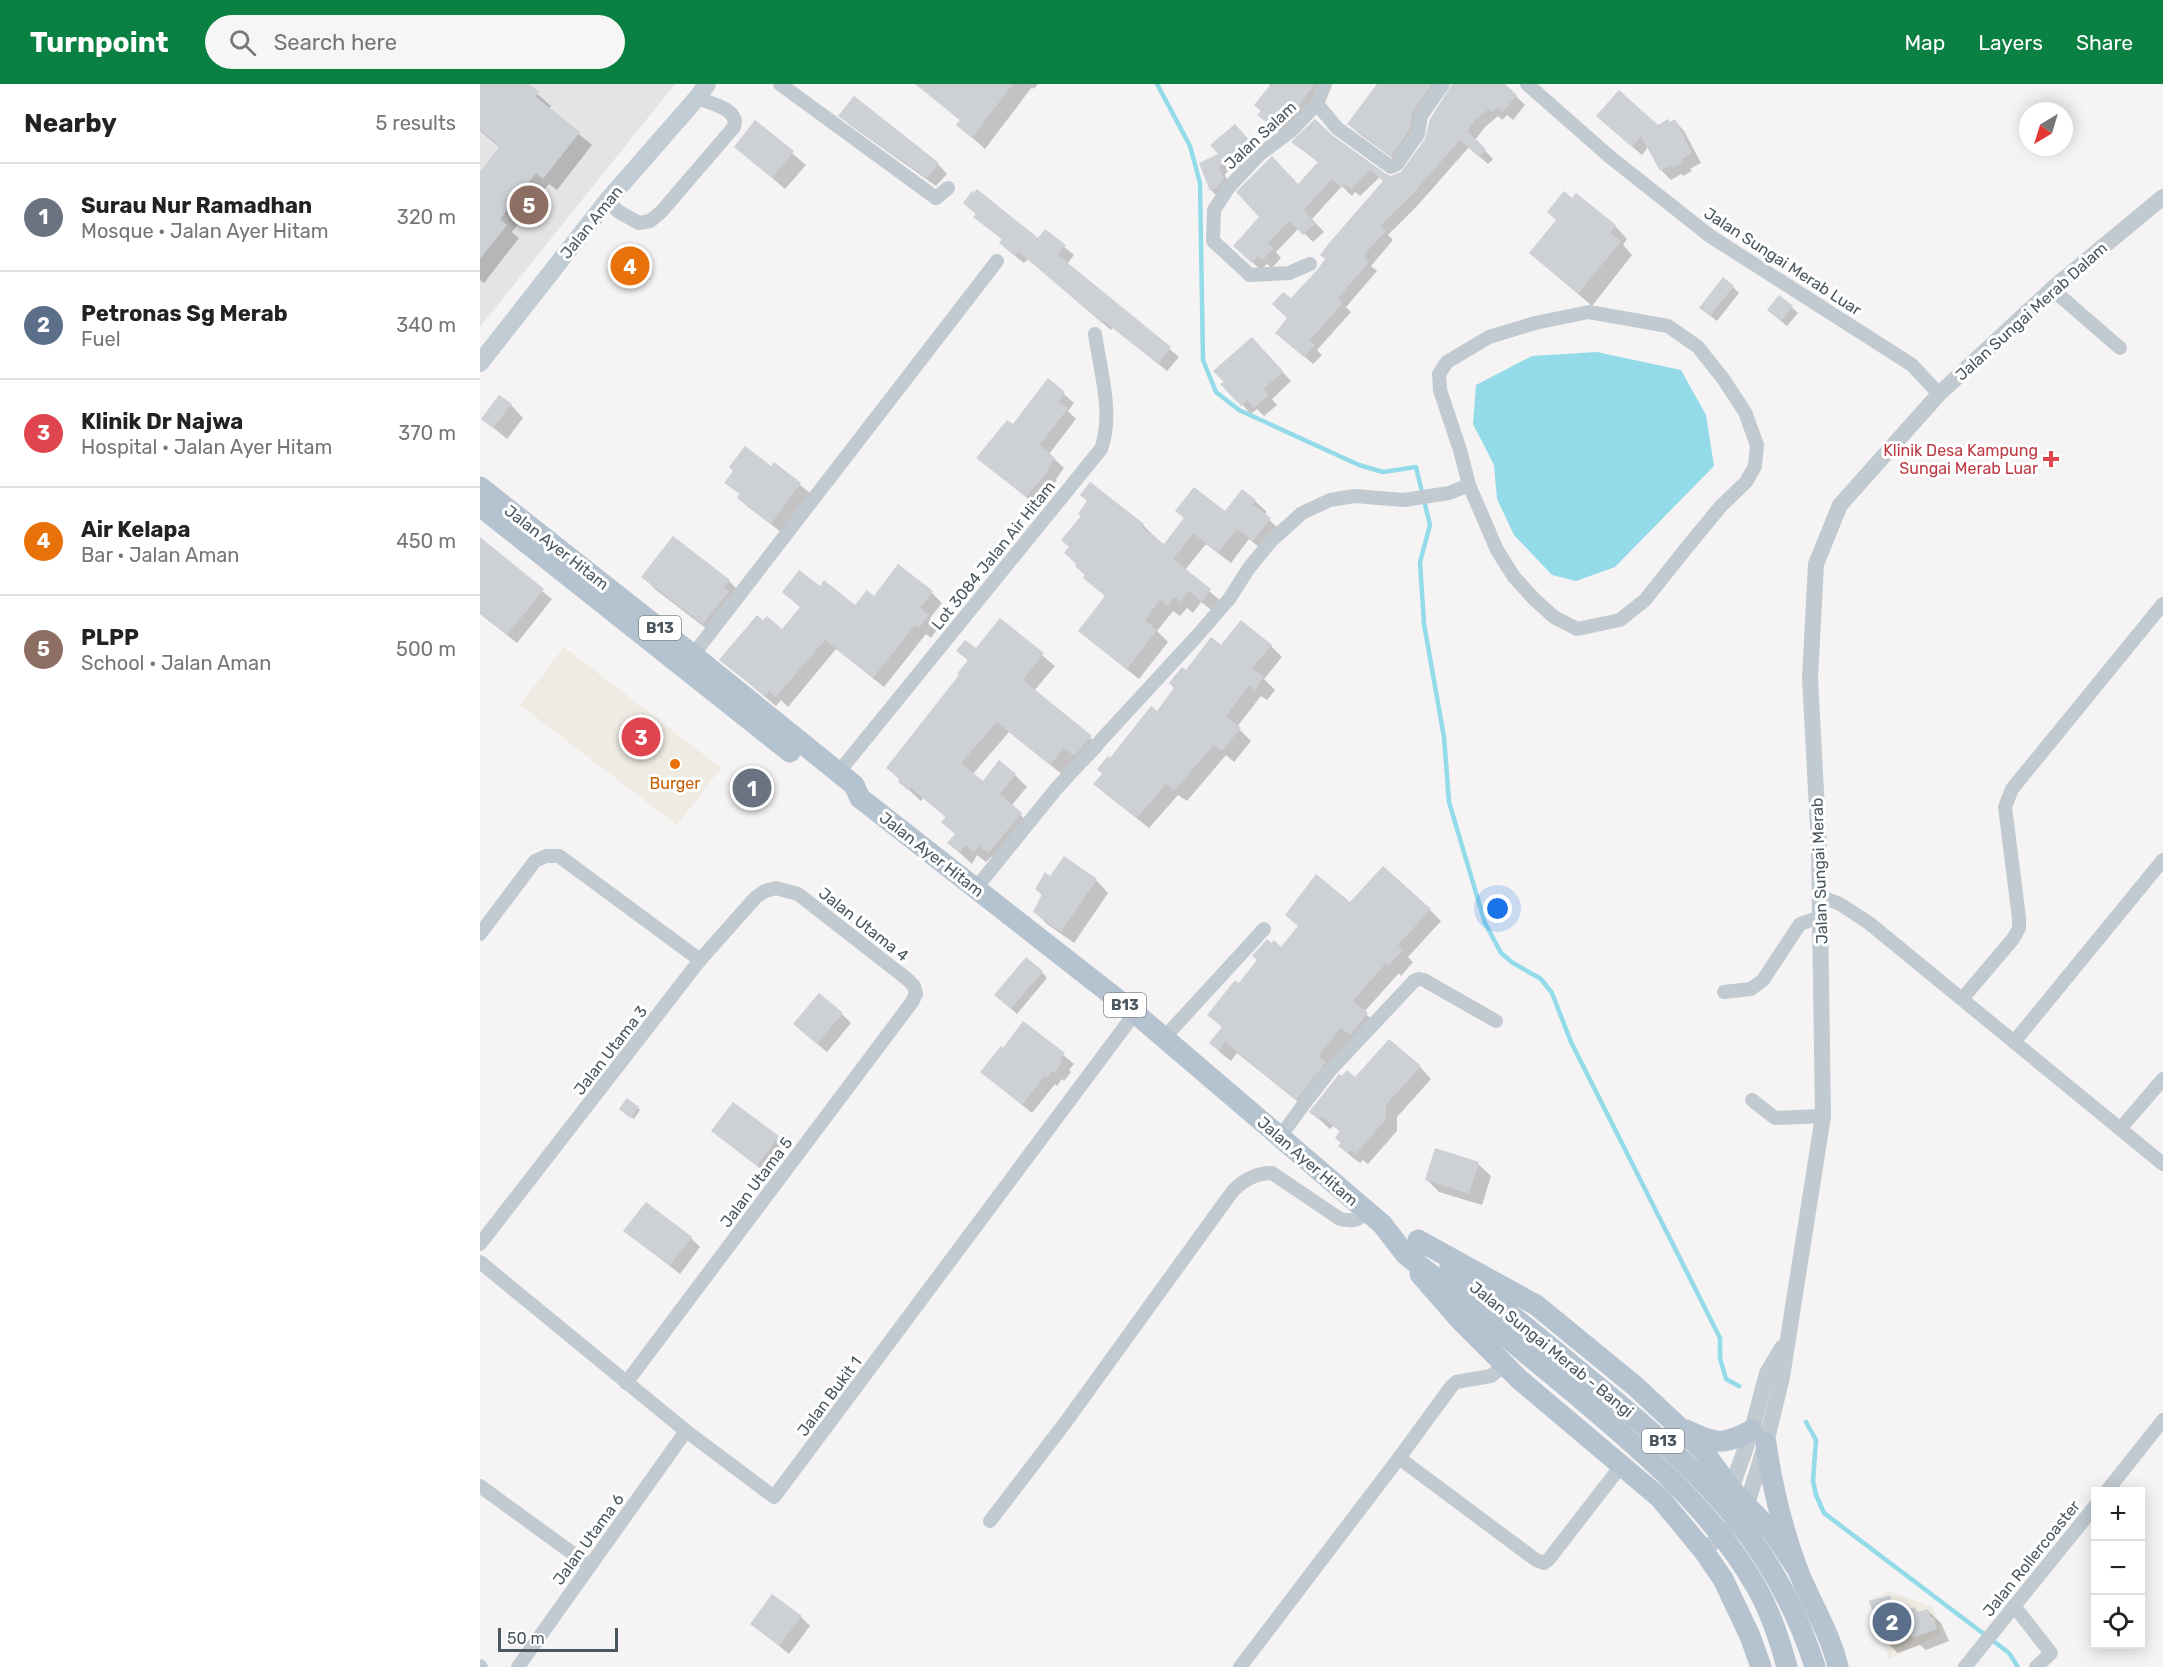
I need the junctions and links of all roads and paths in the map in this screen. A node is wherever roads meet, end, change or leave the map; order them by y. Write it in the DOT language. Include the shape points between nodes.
graph roads {
  1 [pos="780,84"];
  2 [pos="1325,84"];
  3 [pos="1443,84"];
  4 [pos="1527,84"];
  5 [pos="702,91"];
  6 [pos="1317,104"];
  7 [pos="948,188"];
  8 [pos="2163,197"];
  9 [pos="607,201"];
  10 [pos="997,261"];
  11 [pos="1310,264"];
  12 [pos="2052,289"];
  13 [pos="1095,334"];
  14 [pos="2120,348"];
  15 [pos="480,363"];
  16 [pos="1939,394"];
  17 [pos="1906,431"];
  18 [pos="1469,485"];
  19 [pos="480,487"];
  20 [pos="480,506"];
  21 [pos="2163,604"];
  22 [pos="693,655"];
  23 [pos="838,772"];
  24 [pos="860,798"];
  25 [pos="2163,860"];
  26 [pos="776,888"];
  27 [pos="976,888"];
  28 [pos="1819,896"];
  29 [pos="1820,917"];
  30 [pos="1264,929"];
  31 [pos="480,934"];
  32 [pos="700,960"];
  33 [pos="1724,992"];
  34 [pos="1962,999"];
  35 [pos="912,1002"];
  36 [pos="1135,1013"];
  37 [pos="1496,1021"];
  38 [pos="1164,1038"];
  39 [pos="2014,1042"];
  40 [pos="2163,1079"];
  41 [pos="1752,1100"];
  42 [pos="1823,1116"];
  43 [pos="2120,1129"];
  44 [pos="1280,1137"];
  45 [pos="2163,1164"];
  46 [pos="1375,1218"];
  47 [pos="480,1244"];
  48 [pos="1412,1247"];
  49 [pos="481,1265"];
  50 [pos="1444,1273"];
  51 [pos="1505,1365"];
  52 [pos="626,1383"];
  53 [pos="2163,1420"];
  54 [pos="1680,1428"];
  55 [pos="686,1431"];
  56 [pos="1759,1436"];
  57 [pos="1704,1452"];
  58 [pos="1400,1458"];
  59 [pos="1621,1466"];
  60 [pos="480,1486"];
  61 [pos="2109,1487"];
  62 [pos="1739,1497"];
  63 [pos="1660,1498"];
  64 [pos="2091,1510"];
  65 [pos="990,1521"];
  66 [pos="1773,1533"];
  67 [pos="1703,1550"];
  68 [pos="590,1566"];
  69 [pos="1798,1570"];
  70 [pos="1723,1579"];
  71 [pos="2014,1606"];
  72 [pos="518,1667"];
  73 [pos="1240,1667"];
  74 [pos="1761,1667"];
  75 [pos="1787,1667"];
  76 [pos="1815,1667"];
  77 [pos="1838,1667"];
  78 [pos="1965,1667"];
  79 [pos="2036,1667"];
  1 -- 7 [label="street" via="936,198"];
  2 -- 6 [label="street, Jalan Salam"];
  3 -- 6 [label="street" via="1421,116 1418,134 1391,167 1337,128"];
  4 -- 16 [label="street, Jalan Sungai Merab Luar" via="1710,236 1912,365"];
  5 -- 9 [label="main road, Jalan Aman"];
  5 -- 9 [label="street" via="734,116 734,127 650,220 639,223"];
  6 -- 11 [label="street, Jalan Salam" via="1291,131 1259,155 1214,210 1213,241 1250,275 1289,273"];
  8 -- 12 [label="street, Jalan Sungai Merab Dalam"];
  9 -- 15 [label="main road, Jalan Aman"];
  10 -- 22 [label="street"];
  12 -- 14 [label="street"];
  12 -- 16 [label="street, Jalan Sungai Merab Dalam"];
  13 -- 23 [label="street, Lot 3084 Jalan Air Hitam" via="1107,418 1101,449"];
  16 -- 17 [label="street, Jalan Sungai Merab Dalam"];
  17 -- 28 [label="street, Jalan Sungai Merab" via="1840,505 1816,564 1810,678"];
  18 -- 18 [label="street" via="1497,550 1514,577 1554,617 1577,629 1620,620 1646,600 1721,506 1746,482 1755,466 1757,445 1745,412 1698,347 1668,326 1588,312 1489,337 1447,362 1439,374 1440,390"];
  18 -- 27 [label="street" via="1449,493 1404,500 1354,496 1330,500 1302,513 1271,541 1196,637 1044,802"];
  19 -- 22 [label="main road, Jalan Ayer Hitam / B13"];
  20 -- 24 [label="main road" via="845,796"];
  21 -- 34 [label="street" via="2012,789 2005,807 2019,928"];
  22 -- 23 [label="main road, Jalan Ayer Hitam / B13"];
  23 -- 24 [label="main road, Jalan Ayer Hitam / B13" via="854,785"];
  24 -- 27 [label="main road, Jalan Ayer Hitam / B13"];
  25 -- 39 [label="street"];
  26 -- 32 [label="street, Jalan Utama 3" via="756,897"];
  26 -- 35 [label="street, Jalan Utama 4" via="798,894 907,979 916,994"];
  27 -- 36 [label="main road, Jalan Ayer Hitam / B13"];
  28 -- 29 [label="street, Jalan Sungai Merab"];
  28 -- 34 [label="street" via="1869,923"];
  29 -- 33 [label="street" via="1800,924 1763,980 1751,989"];
  29 -- 42 [label="street, Jalan Sungai Merab"];
  30 -- 38 [label="street"];
  31 -- 32 [label="street" via="535,861 558,856"];
  32 -- 47 [label="street, Jalan Utama 3"];
  34 -- 39 [label="street"];
  35 -- 52 [label="street, Jalan Utama 5"];
  36 -- 38 [label="main road, Jalan Ayer Hitam / B13"];
  36 -- 55 [label="street, Jalan Bukit 1" via="774,1497"];
  37 -- 44 [label="street" via="1424,980 1414,981 1322,1079"];
  38 -- 44 [label="main road, Jalan Ayer Hitam / B13"];
  39 -- 43 [label="street"];
  40 -- 43 [label="street"];
  41 -- 42 [label="street" via="1775,1118"];
  42 -- 56 [label="street, Jalan Sungai Merab" via="1782,1377"];
  43 -- 45 [label="street"];
  44 -- 46 [label="main road, Jalan Ayer Hitam / B13"];
  46 -- 48 [label="main road, Jalan Ayer Hitam / B13"];
  46 -- 65 [label="street" via="1340,1219 1272,1173 1262,1173 1241,1183"];
  48 -- 50 [label="main road, Jalan Ayer Hitam / B13"];
  48 -- 51 [label="main road" via="1429,1285"];
  48 -- 54 [label="main road" via="1536,1305"];
  49 -- 52 [label="street, Jalan Bukit 1"];
  50 -- 75 [label="main road, Jalan Sungai Merab - Bangi / B13, bridge" via="1670,1477 1717,1530 1758,1591"];
  50 -- 76 [label="main road, Jalan Sungai Merab - Bangi / B13, bridge" via="1660,1438 1710,1487 1750,1536 1786,1594"];
  51 -- 58 [label="street" via="1491,1376 1456,1382"];
  51 -- 59 [label="main road"];
  52 -- 55 [label="street, Jalan Bukit 1"];
  53 -- 61 [label="street"];
  54 -- 56 [label="main road" via="1724,1443"];
  54 -- 57 [label="main road"];
  55 -- 68 [label="street, Jalan Utama 6"];
  56 -- 62 [label="street, Jalan Sungai Merab"];
  56 -- 69 [label="main road"];
  57 -- 62 [label="main road"];
  57 -- 63 [label="main road" via="1695,1478 1681,1494"];
  58 -- 59 [label="street" via="1544,1563"];
  58 -- 73 [label="street"];
  59 -- 63 [label="main road"];
  60 -- 68 [label="street"];
  62 -- 66 [label="main road"];
  62 -- 67 [label="street, Jalan Sungai Merab"];
  63 -- 67 [label="main road"];
  64 -- 71 [label="street, Jalan Rollercoaster"];
  66 -- 69 [label="main road"];
  66 -- 70 [label="main road" via="1754,1531 1741,1538 1728,1556"];
  67 -- 70 [label="main road"];
  68 -- 72 [label="street, Jalan Utama 6"];
  69 -- 77 [label="main road" via="1821,1617"];
  70 -- 74 [label="main road"];
  71 -- 78 [label="street, Jalan Rollercoaster"];
  71 -- 79 [label="street" via="2051,1653"];
}
